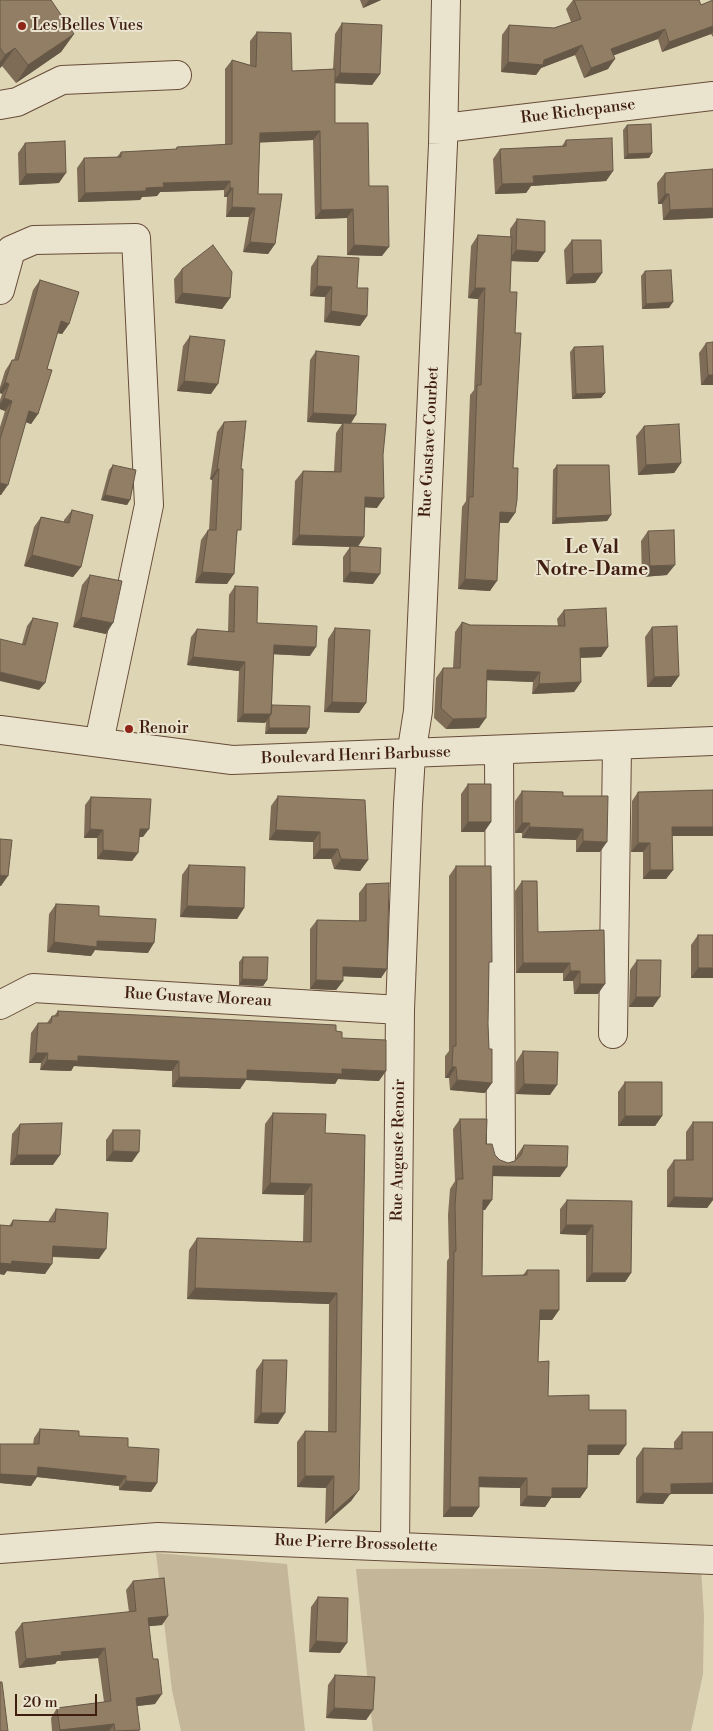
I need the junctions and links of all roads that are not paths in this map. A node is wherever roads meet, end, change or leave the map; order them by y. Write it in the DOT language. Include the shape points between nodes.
graph roads {
  1 [pos="446,0"];
  2 [pos="177,75"];
  3 [pos="713,96"];
  4 [pos="0,105"];
  5 [pos="444,128"];
  6 [pos="0,290"];
  7 [pos="0,730"];
  8 [pos="713,741"];
  9 [pos="99,742"];
  10 [pos="617,746"];
  11 [pos="500,751"];
  12 [pos="411,755"];
  13 [pos="0,1005"];
  14 [pos="400,1010"];
  15 [pos="613,1034"];
  16 [pos="501,1157"];
  17 [pos="395,1546"];
  18 [pos="0,1549"];
  19 [pos="713,1560"];
  1 -- 5 [label="street, Rue Gustave Courbet"];
  2 -- 4 [label="street" via="62,80 17,102"];
  3 -- 5 [label="street, Rue Richepanse"];
  5 -- 12 [label="street, Rue Gustave Courbet" via="418,711"];
  6 -- 9 [label="street" via="11,250 34,240 136,238 149,505"];
  7 -- 9 [label="street, Boulevard Henri Barbusse"];
  8 -- 10 [label="street, Boulevard Henri Barbusse"];
  9 -- 12 [label="street, Boulevard Henri Barbusse" via="232,760"];
  10 -- 11 [label="street, Boulevard Henri Barbusse"];
  10 -- 15 [label="street"];
  11 -- 12 [label="street, Boulevard Henri Barbusse"];
  11 -- 16 [label="street"];
  12 -- 14 [label="street, Rue Auguste Renoir"];
  13 -- 14 [label="street, Rue Gustave Moreau" via="32,988"];
  14 -- 17 [label="street, Rue Auguste Renoir"];
  17 -- 18 [label="street, Rue Pierre Brossolette" via="158,1537"];
  17 -- 19 [label="street, Rue Pierre Brossolette"];
}
